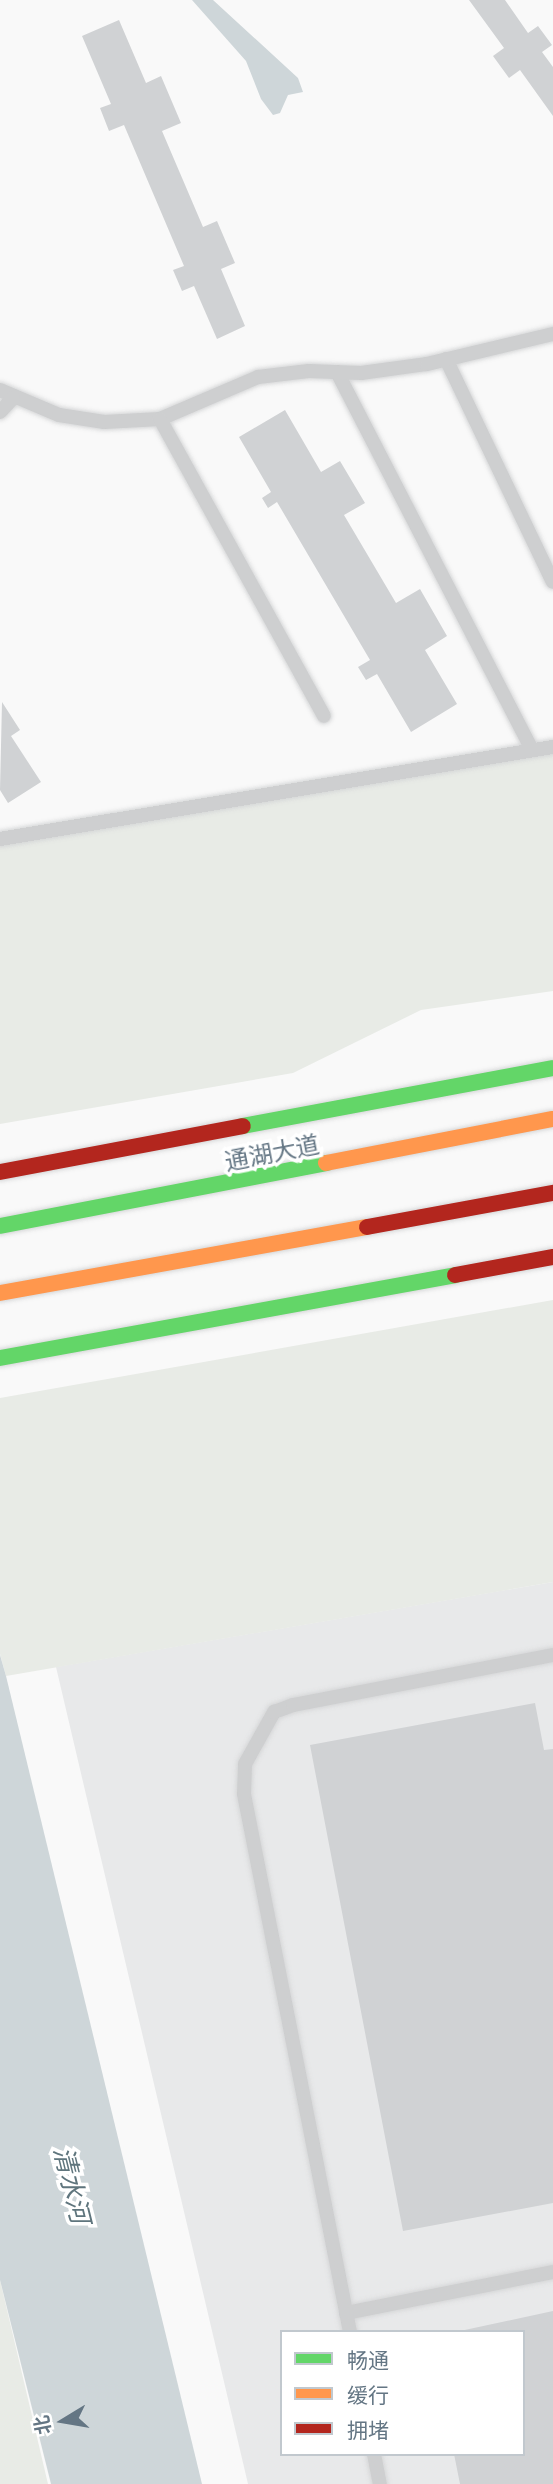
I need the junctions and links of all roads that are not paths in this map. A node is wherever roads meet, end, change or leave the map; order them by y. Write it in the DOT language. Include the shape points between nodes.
graph roads {
  1 [pos="553,334"];
  2 [pos="446,359"];
  3 [pos="337,372"];
  4 [pos="0,390"];
  5 [pos="13,398"];
  6 [pos="0,412"];
  7 [pos="160,419"];
  8 [pos="553,582"];
  9 [pos="324,716"];
  10 [pos="553,747"];
  11 [pos="532,750"];
  12 [pos="0,839"];
  13 [pos="553,1068"];
  14 [pos="553,1119"];
  15 [pos="0,1172"];
  16 [pos="553,1196"];
  17 [pos="0,1226"];
  18 [pos="553,1257"];
  19 [pos="0,1293"];
  20 [pos="6,1357"];
  21 [pos="553,1655"];
  22 [pos="553,2272"];
  23 [pos="346,2314"];
  24 [pos="350,2330"];
  25 [pos="374,2456"];
  26 [pos="380,2484"];
  1 -- 2 [label="lane"];
  2 -- 3 [label="lane" via="361,373"];
  2 -- 8 [label="lane"];
  3 -- 7 [label="lane" via="258,377"];
  3 -- 11 [label="lane"];
  4 -- 5 [label="lane"];
  5 -- 6 [label="lane"];
  5 -- 7 [label="lane" via="59,415 104,422"];
  7 -- 9 [label="lane"];
  10 -- 11 [label="lane"];
  11 -- 12 [label="lane"];
  13 -- 15 [label="main road"];
  14 -- 17 [label="main road, 通湖大道"];
  16 -- 19 [label="main road"];
  18 -- 20 [label="main road"];
  21 -- 23 [label="lane" via="293,1704 274,1712 244,1764 244,1794"];
  22 -- 23 [label="lane"];
  23 -- 24 [label="lane"];
  25 -- 26 [label="lane"];
}
